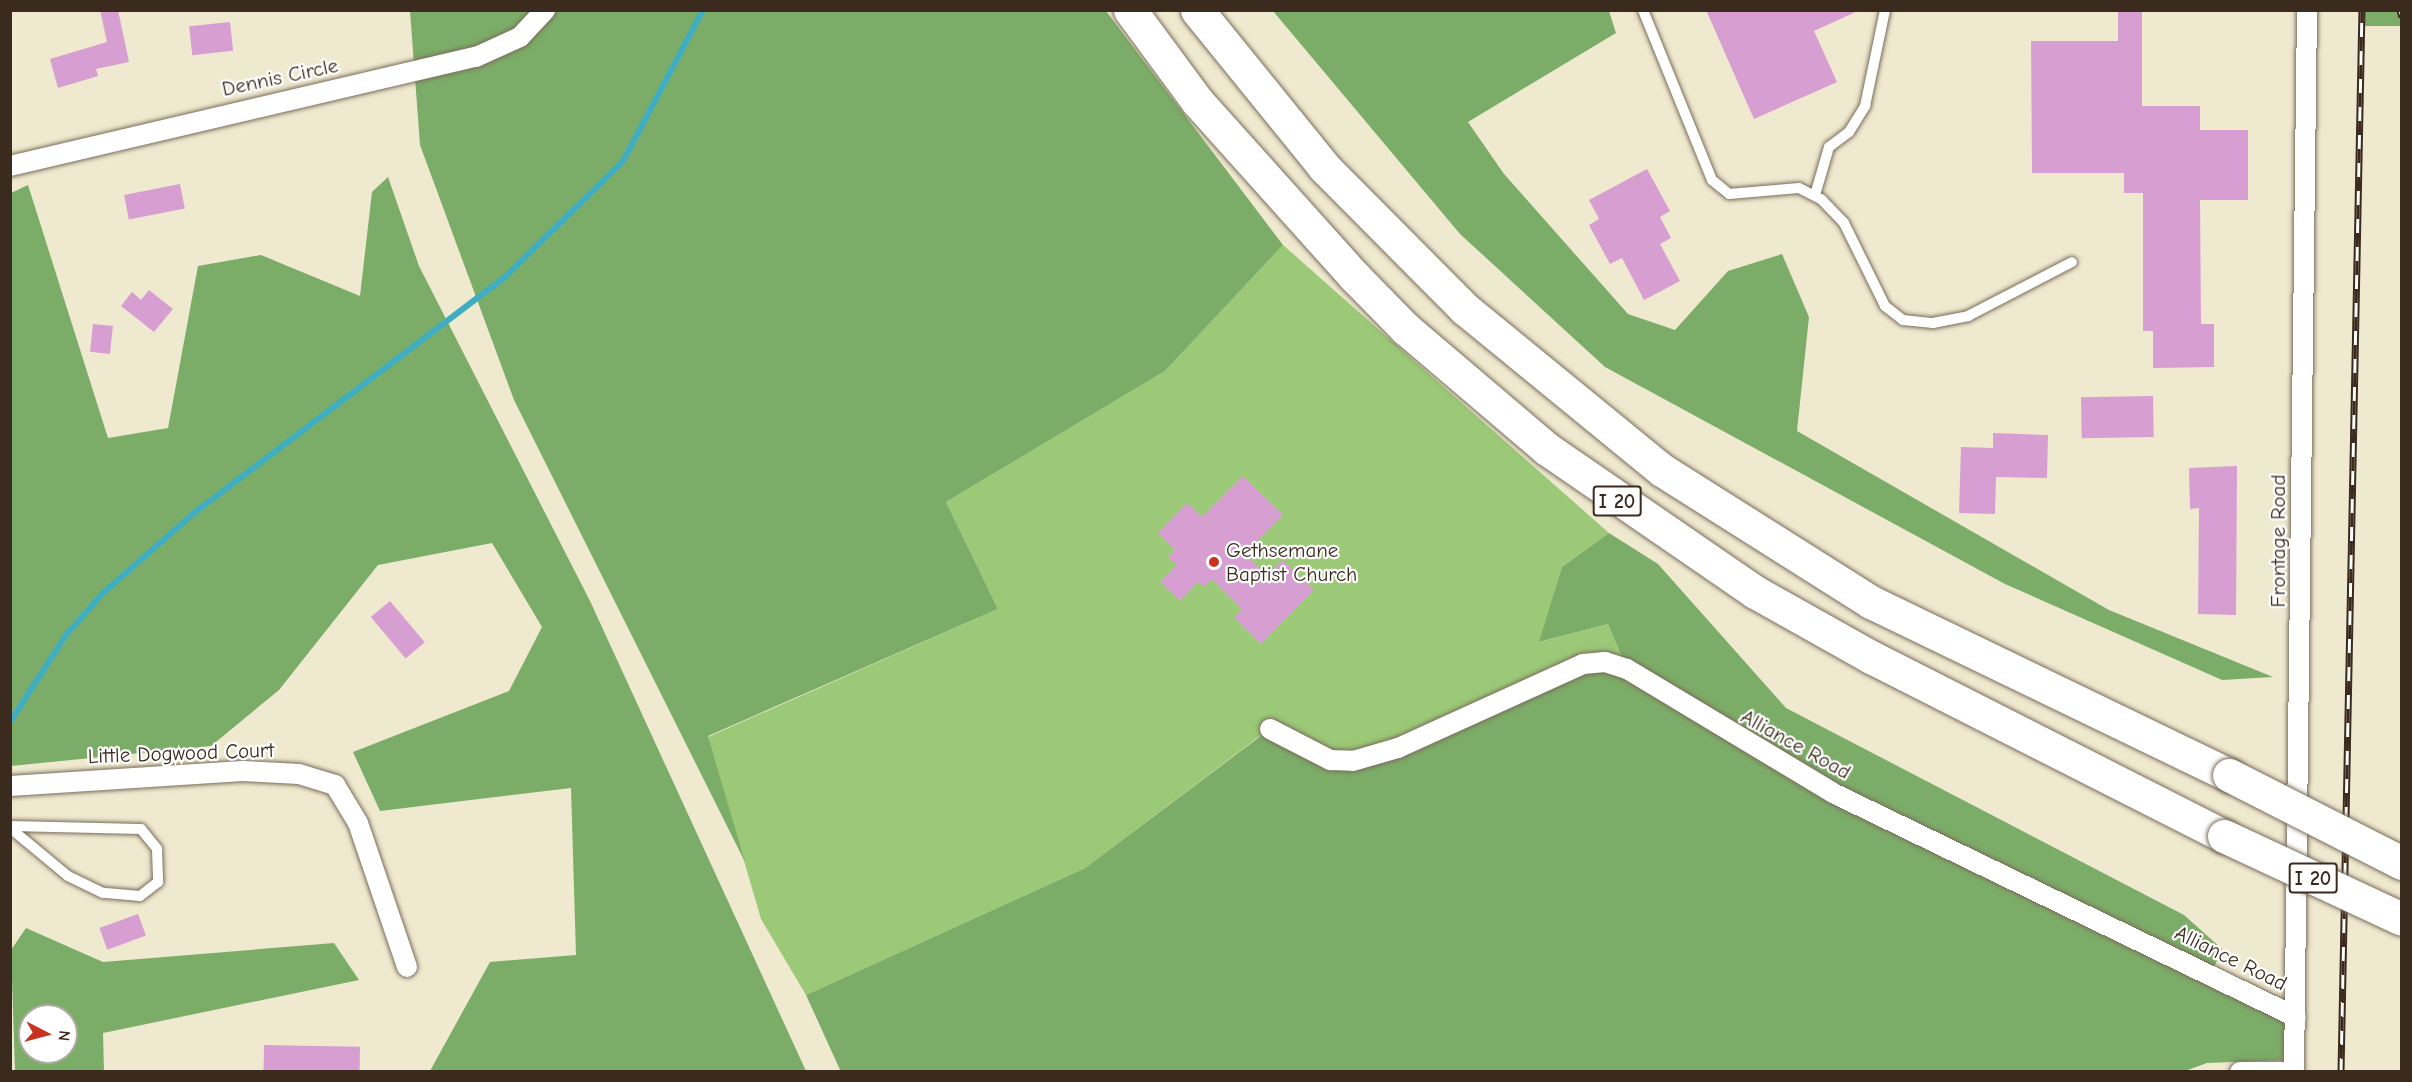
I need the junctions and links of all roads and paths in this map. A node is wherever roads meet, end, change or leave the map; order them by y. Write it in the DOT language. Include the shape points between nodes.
graph roads {
  1 [pos="545,10"];
  2 [pos="1130,10"];
  3 [pos="1197,10"];
  4 [pos="1643,10"];
  5 [pos="1885,10"];
  6 [pos="2307,10"];
  7 [pos="10,166"];
  8 [pos="1815,195"];
  9 [pos="2072,262"];
  10 [pos="1270,729"];
  11 [pos="10,786"];
  12 [pos="10,827"];
  13 [pos="2402,862"];
  14 [pos="2402,919"];
  15 [pos="407,967"];
  16 [pos="2296,1017"];
  17 [pos="2240,1071"];
  18 [pos="2282,1071"];
  19 [pos="2294,1071"];
  1 -- 7 [label="street, Dennis Circle" via="520,38 476,57"];
  2 -- 14 [label="highway, I 20, bridge" via="1197,101 1355,277 1406,329 1546,449 1755,592 1871,657 2224,836"];
  3 -- 13 [label="highway, I 20, bridge" via="1324,167 1465,309 1662,470 1871,602"];
  4 -- 8 [label="lane" via="1712,180 1729,194 1798,188"];
  5 -- 8 [label="lane" via="1865,106 1849,132 1829,147"];
  6 -- 16 [label="street, Frontage Road"];
  8 -- 9 [label="lane" via="1844,223 1886,306 1903,320 1933,323 1968,316"];
  10 -- 16 [label="street, Alliance Road" via="1330,760 1353,761 1398,748 1582,664 1605,662 1628,669 1833,793"];
  11 -- 15 [label="street, Little Dogwood Court" via="243,771 299,774 335,785 358,823"];
  12 -- 12 [label="lane" via="141,829 157,849 158,882 140,896 103,893 68,876"];
  16 -- 19 [label="street, Frontage Road"];
  17 -- 18 [label="street"];
}
